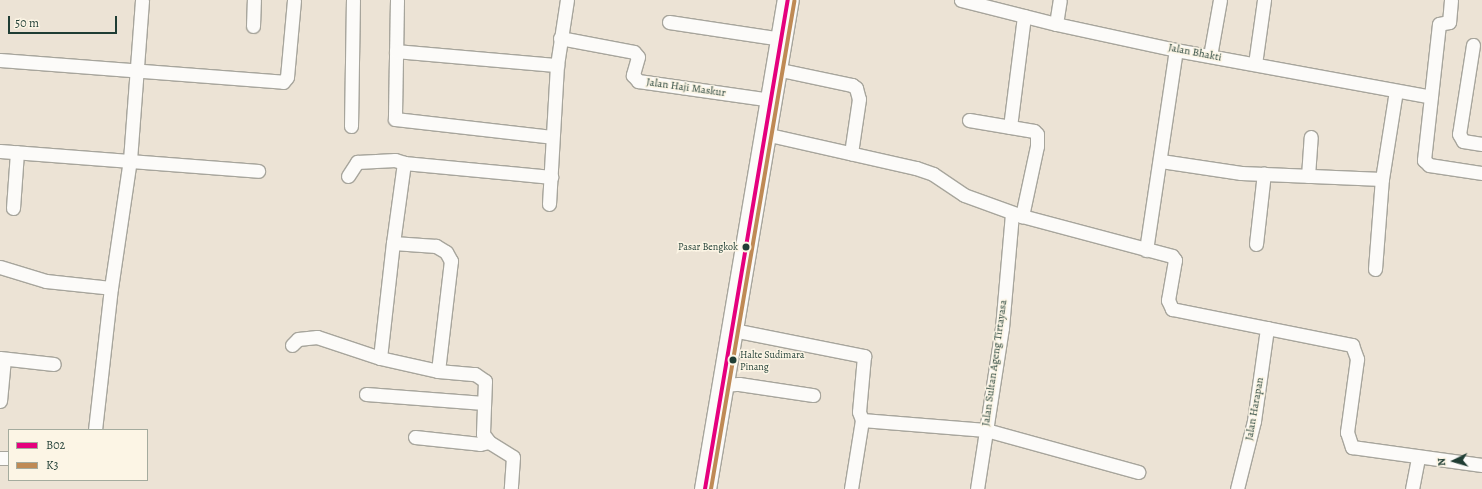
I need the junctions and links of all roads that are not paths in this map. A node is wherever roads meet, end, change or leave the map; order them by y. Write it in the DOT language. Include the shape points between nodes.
graph roads {
  1 [pos="142,0"];
  2 [pos="254,0"];
  3 [pos="294,0"];
  4 [pos="353,0"];
  5 [pos="397,0"];
  6 [pos="567,0"];
  7 [pos="788,0"];
  8 [pos="962,0"];
  9 [pos="1060,0"];
  10 [pos="1220,0"];
  11 [pos="1264,0"];
  12 [pos="1451,0"];
  13 [pos="1024,16"];
  14 [pos="669,22"];
  15 [pos="1056,24"];
  16 [pos="253,26"];
  17 [pos="560,38"];
  18 [pos="782,39"];
  19 [pos="1473,45"];
  20 [pos="1176,50"];
  21 [pos="396,51"];
  22 [pos="1210,56"];
  23 [pos="0,60"];
  24 [pos="1255,64"];
  25 [pos="557,65"];
  26 [pos="776,69"];
  27 [pos="135,71"];
  28 [pos="1396,91"];
  29 [pos="1431,97"];
  30 [pos="771,100"];
  31 [pos="969,120"];
  32 [pos="351,126"];
  33 [pos="1010,127"];
  34 [pos="765,134"];
  35 [pos="552,137"];
  36 [pos="1311,137"];
  37 [pos="1482,144"];
  38 [pos="0,150"];
  39 [pos="17,152"];
  40 [pos="851,153"];
  41 [pos="130,160"];
  42 [pos="1161,161"];
  43 [pos="404,163"];
  44 [pos="258,171"];
  45 [pos="1264,173"];
  46 [pos="1482,173"];
  47 [pos="348,176"];
  48 [pos="1308,176"];
  49 [pos="551,177"];
  50 [pos="1382,179"];
  51 [pos="549,204"];
  52 [pos="13,208"];
  53 [pos="1017,214"];
  54 [pos="393,243"];
  55 [pos="1256,244"];
  56 [pos="1146,250"];
  57 [pos="0,267"];
  58 [pos="1375,269"];
  59 [pos="111,288"];
  60 [pos="1267,328"];
  61 [pos="733,330"];
  62 [pos="292,345"];
  63 [pos="2,358"];
  64 [pos="380,358"];
  65 [pos="54,364"];
  66 [pos="438,371"];
  67 [pos="723,385"];
  68 [pos="366,394"];
  69 [pos="812,395"];
  70 [pos="0,401"];
  71 [pos="484,403"];
  72 [pos="862,420"];
  73 [pos="95,429"];
  74 [pos="986,430"];
  75 [pos="415,437"];
  76 [pos="489,442"];
  77 [pos="1418,457"];
  78 [pos="1482,465"];
  79 [pos="1138,472"];
  80 [pos="511,489"];
  81 [pos="705,489"];
  82 [pos="851,489"];
  83 [pos="977,489"];
  84 [pos="1237,489"];
  85 [pos="1412,489"];
  1 -- 27 [label="street"];
  2 -- 16 [label="street"];
  3 -- 27 [label="street" via="287,77 283,82"];
  4 -- 32 [label="street"];
  5 -- 21 [label="street"];
  6 -- 17 [label="street"];
  7 -- 18 [label="main road"];
  8 -- 13 [label="street, Jalan Bhakti"];
  9 -- 15 [label="street"];
  10 -- 22 [label="street"];
  11 -- 24 [label="street"];
  12 -- 29 [label="street" via="1449,22 1439,24"];
  13 -- 15 [label="street, Jalan Bhakti"];
  13 -- 33 [label="street"];
  14 -- 18 [label="street"];
  15 -- 20 [label="street, Jalan Bhakti"];
  17 -- 25 [label="street"];
  17 -- 30 [label="street, Jalan Haji Maskur" via="634,52 638,57 633,75 638,81"];
  18 -- 26 [label="main road"];
  19 -- 37 [label="street" via="1459,134 1463,141"];
  20 -- 22 [label="street, Jalan Bhakti"];
  20 -- 42 [label="street"];
  21 -- 25 [label="street"];
  21 -- 35 [label="street" via="395,119"];
  22 -- 24 [label="street, Jalan Bhakti"];
  23 -- 27 [label="street"];
  24 -- 28 [label="street, Jalan Bhakti"];
  25 -- 35 [label="street"];
  26 -- 30 [label="main road"];
  26 -- 40 [label="street" via="856,88 860,99"];
  27 -- 41 [label="street"];
  28 -- 29 [label="street, Jalan Bhakti"];
  28 -- 50 [label="street"];
  29 -- 46 [label="street" via="1426,164"];
  30 -- 34 [label="main road"];
  31 -- 33 [label="street"];
  33 -- 53 [label="street, Jalan Sultan Ageng Tirtayasa" via="1034,131 1038,140"];
  34 -- 40 [label="street"];
  34 -- 61 [label="main road"];
  35 -- 49 [label="street"];
  36 -- 48 [label="street"];
  38 -- 39 [label="street"];
  39 -- 41 [label="street"];
  39 -- 52 [label="street"];
  40 -- 53 [label="street" via="933,174 964,195"];
  41 -- 44 [label="street"];
  41 -- 59 [label="street"];
  42 -- 45 [label="street" via="1211,169"];
  42 -- 56 [label="street"];
  43 -- 47 [label="street" via="395,160 358,162"];
  43 -- 49 [label="street"];
  43 -- 54 [label="street"];
  45 -- 48 [label="street"];
  45 -- 55 [label="street"];
  48 -- 50 [label="street"];
  49 -- 51 [label="street"];
  50 -- 58 [label="street"];
  53 -- 56 [label="street"];
  53 -- 74 [label="street, Jalan Sultan Ageng Tirtayasa"];
  54 -- 64 [label="street"];
  54 -- 66 [label="street" via="436,246 446,252 452,261"];
  56 -- 60 [label="street" via="1174,258 1168,300 1172,310"];
  57 -- 59 [label="street" via="46,281"];
  59 -- 73 [label="street"];
  60 -- 77 [label="street" via="1352,345 1358,359 1347,432 1352,447"];
  60 -- 84 [label="street, Jalan Harapan" via="1254,422"];
  61 -- 67 [label="main road"];
  61 -- 72 [label="street" via="861,354 865,358 859,412"];
  62 -- 64 [label="street" via="298,339 317,337"];
  63 -- 65 [label="street"];
  63 -- 70 [label="street"];
  64 -- 66 [label="street"];
  66 -- 71 [label="street" via="481,377 485,381"];
  67 -- 69 [label="street" via="739,384"];
  67 -- 81 [label="main road"];
  68 -- 71 [label="street"];
  71 -- 76 [label="street" via="483,434"];
  72 -- 74 [label="street"];
  72 -- 82 [label="street"];
  74 -- 79 [label="street"];
  74 -- 83 [label="street, Jalan Sultan Ageng Tirtayasa"];
  75 -- 76 [label="street" via="480,444"];
  76 -- 80 [label="street" via="508,452 512,457"];
  77 -- 78 [label="street"];
  77 -- 85 [label="street"];
}
